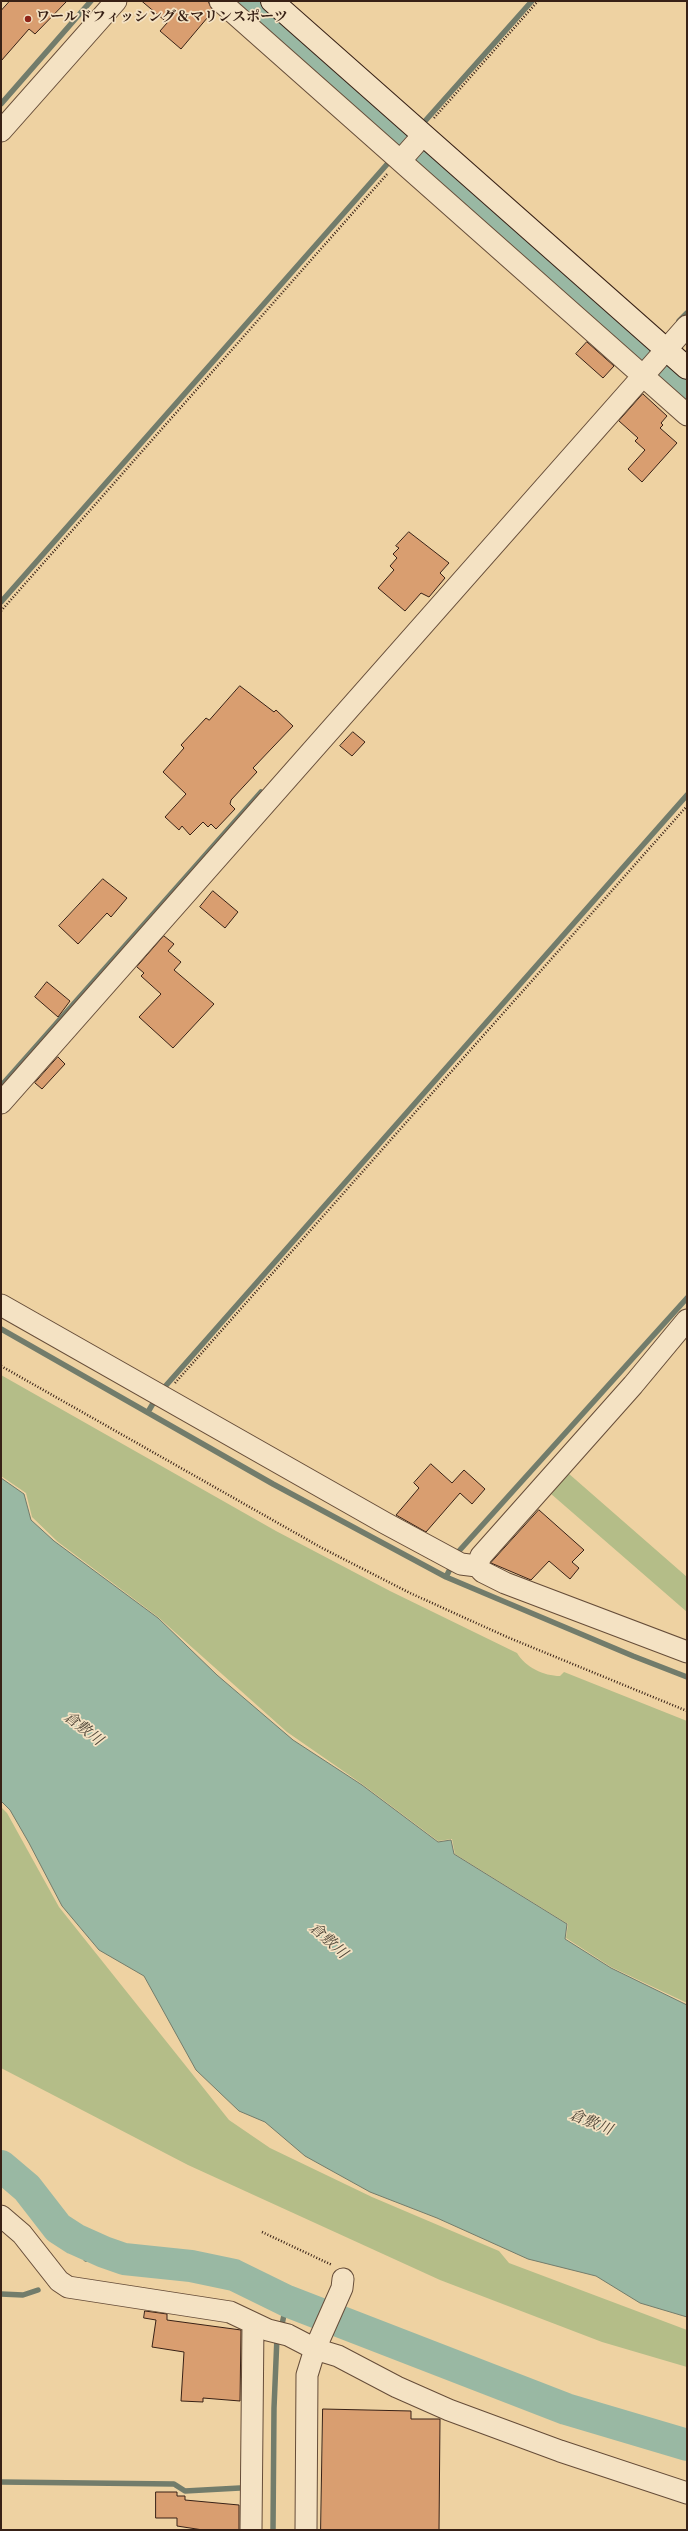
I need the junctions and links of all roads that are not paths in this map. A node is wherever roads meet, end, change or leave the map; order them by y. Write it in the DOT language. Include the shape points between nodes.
graph roads {
  1 [pos="116,1"];
  2 [pos="220,1"];
  3 [pos="272,1"];
  4 [pos="1,131"];
  5 [pos="410,148"];
  6 [pos="687,326"];
  7 [pos="654,365"];
  8 [pos="687,368"];
  9 [pos="687,415"];
  10 [pos="1,1103"];
  11 [pos="1,1305"];
  12 [pos="687,1320"];
  13 [pos="462,1562"];
  14 [pos="687,1652"];
  15 [pos="1,2216"];
  16 [pos="341,2288"];
  17 [pos="260,2327"];
  18 [pos="317,2345"];
  19 [pos="687,2493"];
  20 [pos="251,2530"];
  21 [pos="306,2530"];
  1 -- 4 [label="street"];
  2 -- 5 [label="street"];
  3 -- 5 [label="street"];
  5 -- 7 [label="street"];
  5 -- 7 [label="street"];
  6 -- 7 [label="street"];
  7 -- 8 [label="street"];
  7 -- 9 [label="street"];
  7 -- 10 [label="street"];
  11 -- 13 [label="street" via="163,1398"];
  12 -- 13 [label="street" via="480,1556"];
  13 -- 14 [label="street" via="505,1583"];
  15 -- 17 [label="street" via="22,2234 60,2281 68,2287 230,2312"];
  16 -- 18 [label="street"];
  17 -- 18 [label="street"];
  17 -- 20 [label="street"];
  18 -- 19 [label="street" via="397,2387 449,2410 560,2451"];
  18 -- 21 [label="street" via="307,2375"];
}
